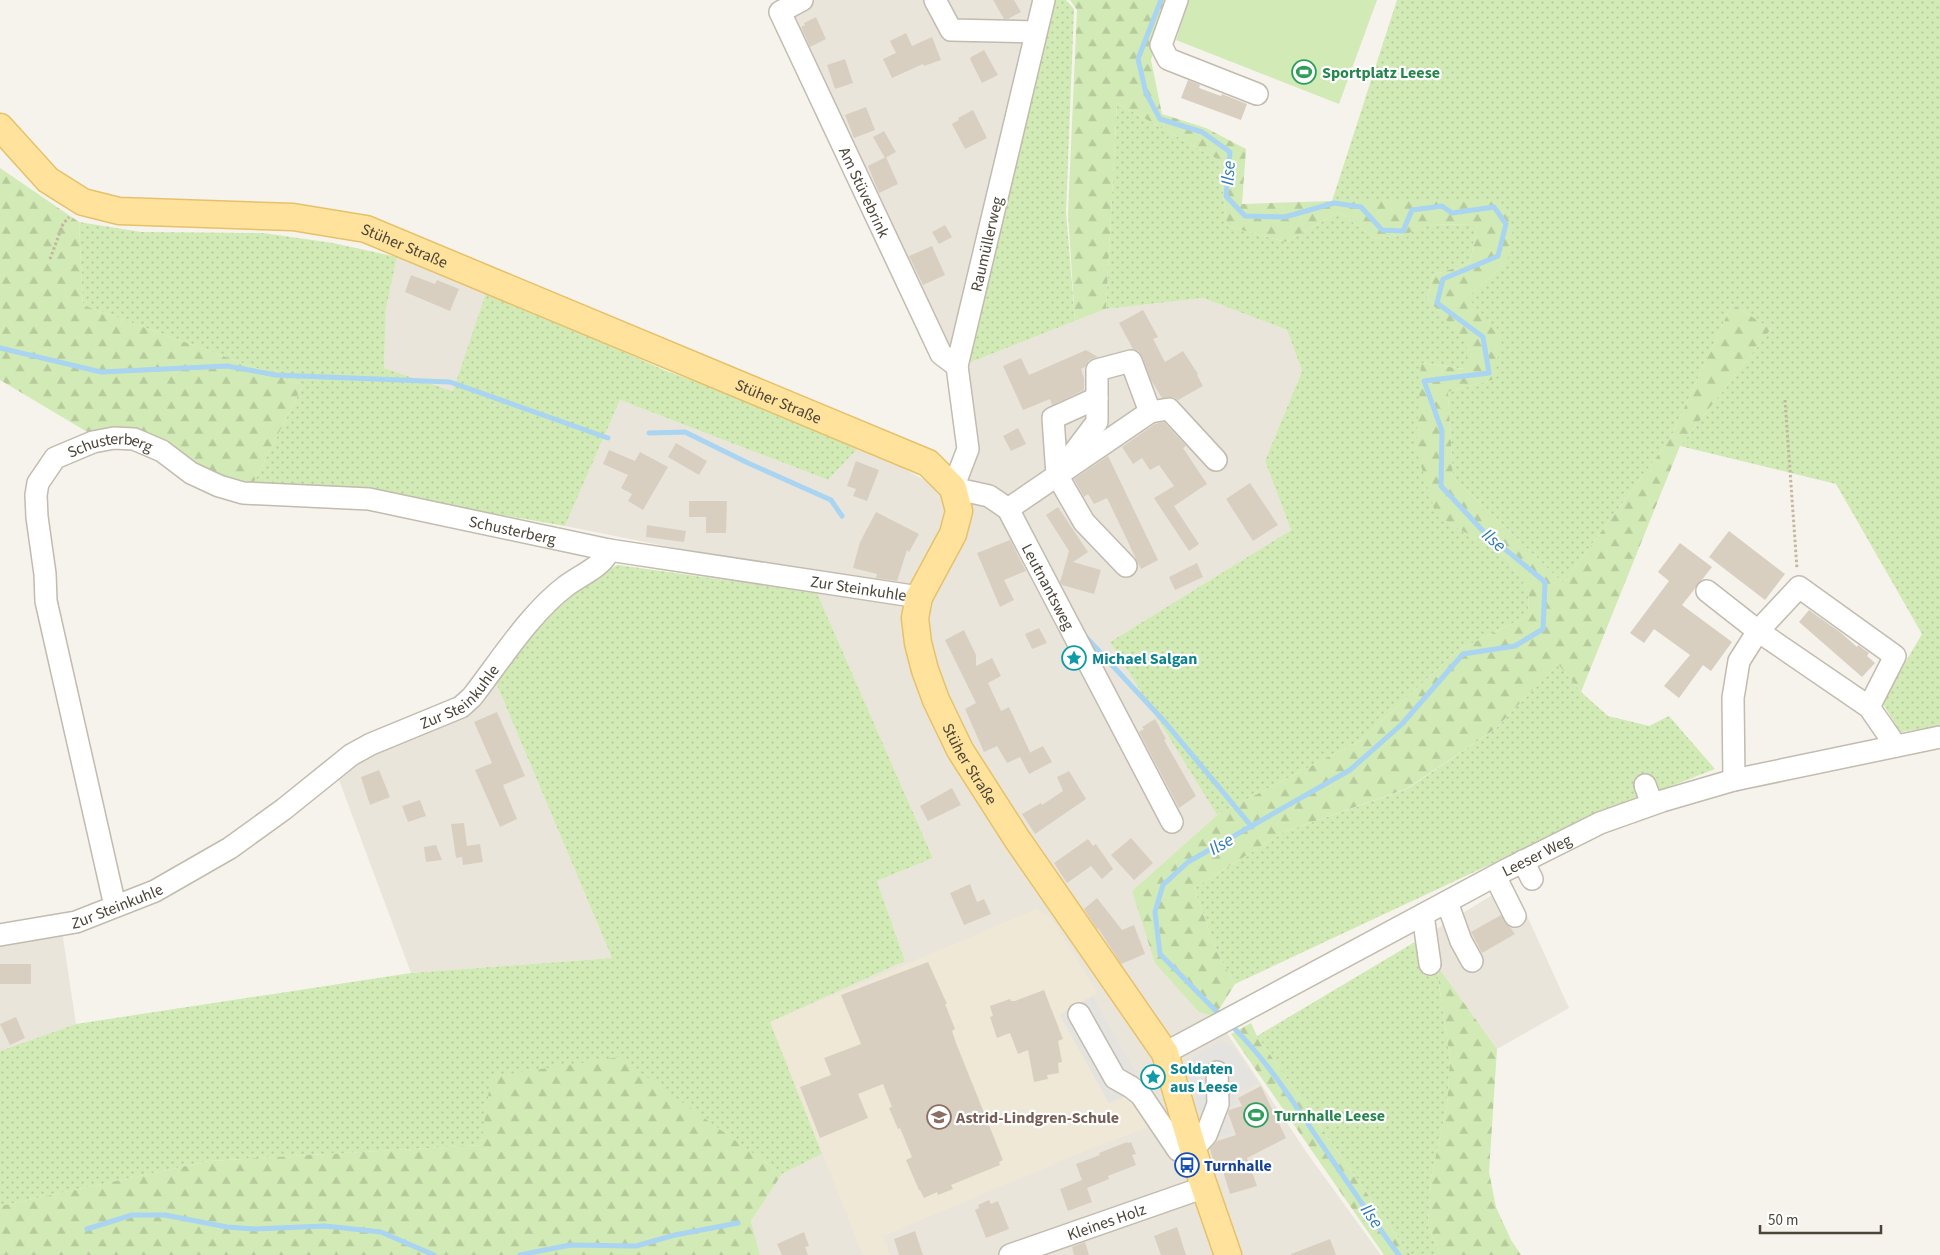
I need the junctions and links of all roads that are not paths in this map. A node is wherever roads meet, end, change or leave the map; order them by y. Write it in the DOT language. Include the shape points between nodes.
graph roads {
  1 [pos="802,0"];
  2 [pos="936,0"];
  3 [pos="1044,0"];
  4 [pos="1177,0"];
  5 [pos="1036,32"];
  6 [pos="1257,94"];
  7 [pos="0,127"];
  8 [pos="957,366"];
  9 [pos="1097,398"];
  10 [pos="1150,412"];
  11 [pos="1216,460"];
  12 [pos="1057,475"];
  13 [pos="953,488"];
  14 [pos="1008,508"];
  15 [pos="609,550"];
  16 [pos="1126,566"];
  17 [pos="1708,591"];
  18 [pos="917,607"];
  19 [pos="1758,630"];
  20 [pos="1869,707"];
  21 [pos="1940,737"];
  22 [pos="1896,746"];
  23 [pos="1734,780"];
  24 [pos="1172,822"];
  25 [pos="1495,876"];
  26 [pos="1446,902"];
  27 [pos="115,906"];
  28 [pos="1423,915"];
  29 [pos="1515,916"];
  30 [pos="0,936"];
  31 [pos="1472,960"];
  32 [pos="1430,964"];
  33 [pos="1079,1014"];
  34 [pos="1165,1053"];
  35 [pos="1217,1072"];
  36 [pos="1194,1150"];
  37 [pos="1205,1187"];
  38 [pos="1010,1255"];
  39 [pos="1228,1255"];
  1 -- 8 [label="street, Am Stüvebrink" via="780,12 941,354"];
  2 -- 5 [label="street" via="951,30"];
  3 -- 5 [label="street, Raumüllerweg"];
  4 -- 6 [label="street" via="1162,45 1168,59"];
  5 -- 8 [label="street, Raumüllerweg"];
  7 -- 13 [label="main road, Stüher Straße" via="48,180 83,202 119,211 292,217 366,229 928,463"];
  8 -- 13 [label="street, Raumüllerweg" via="968,449"];
  9 -- 10 [label="street" via="1097,370 1131,361"];
  9 -- 12 [label="street" via="1097,422"];
  9 -- 12 [label="street" via="1053,418"];
  10 -- 11 [label="street" via="1169,409"];
  10 -- 12 [label="street"];
  12 -- 14 [label="street"];
  12 -- 16 [label="street" via="1084,522"];
  13 -- 14 [label="street" via="990,496"];
  13 -- 18 [label="main road, Stüher Straße" via="960,511 953,534"];
  14 -- 24 [label="street, Leutnantsweg"];
  15 -- 18 [label="street, Zur Steinkuhle"];
  15 -- 27 [label="street, Zur Steinkuhle" via="606,558 566,586 538,612 461,707 351,755 230,848 155,891"];
  15 -- 27 [label="street, Schusterberg" via="369,499 244,493 191,473 162,451 134,439 93,442 56,458 38,483 36,496 46,601"];
  17 -- 19 [label="street"];
  18 -- 34 [label="main road, Stüher Straße" via="918,643 925,670 960,750 1017,839"];
  19 -- 20 [label="street"];
  19 -- 20 [label="street" via="1799,587 1895,656"];
  19 -- 23 [label="street" via="1740,661 1733,698"];
  20 -- 22 [label="street"];
  21 -- 22 [label="street, Leeser Weg"];
  22 -- 23 [label="street, Leeser Weg"];
  23 -- 25 [label="street, Leeser Weg" via="1649,795 1527,870"];
  25 -- 26 [label="street, Leeser Weg"];
  25 -- 29 [label="street"];
  26 -- 28 [label="street, Leeser Weg"];
  26 -- 31 [label="street" via="1461,942"];
  27 -- 30 [label="street, Zur Steinkuhle" via="76,922"];
  28 -- 32 [label="street"];
  28 -- 34 [label="street, Leeser Weg"];
  33 -- 36 [label="street" via="1116,1078 1141,1095 1178,1150"];
  34 -- 36 [label="main road, Stüher Straße"];
  35 -- 36 [label="street" via="1218,1104 1206,1135"];
  36 -- 37 [label="main road, Stüher Straße"];
  37 -- 38 [label="street, Kleines Holz"];
  37 -- 39 [label="main road, Stüher Straße"];
}
